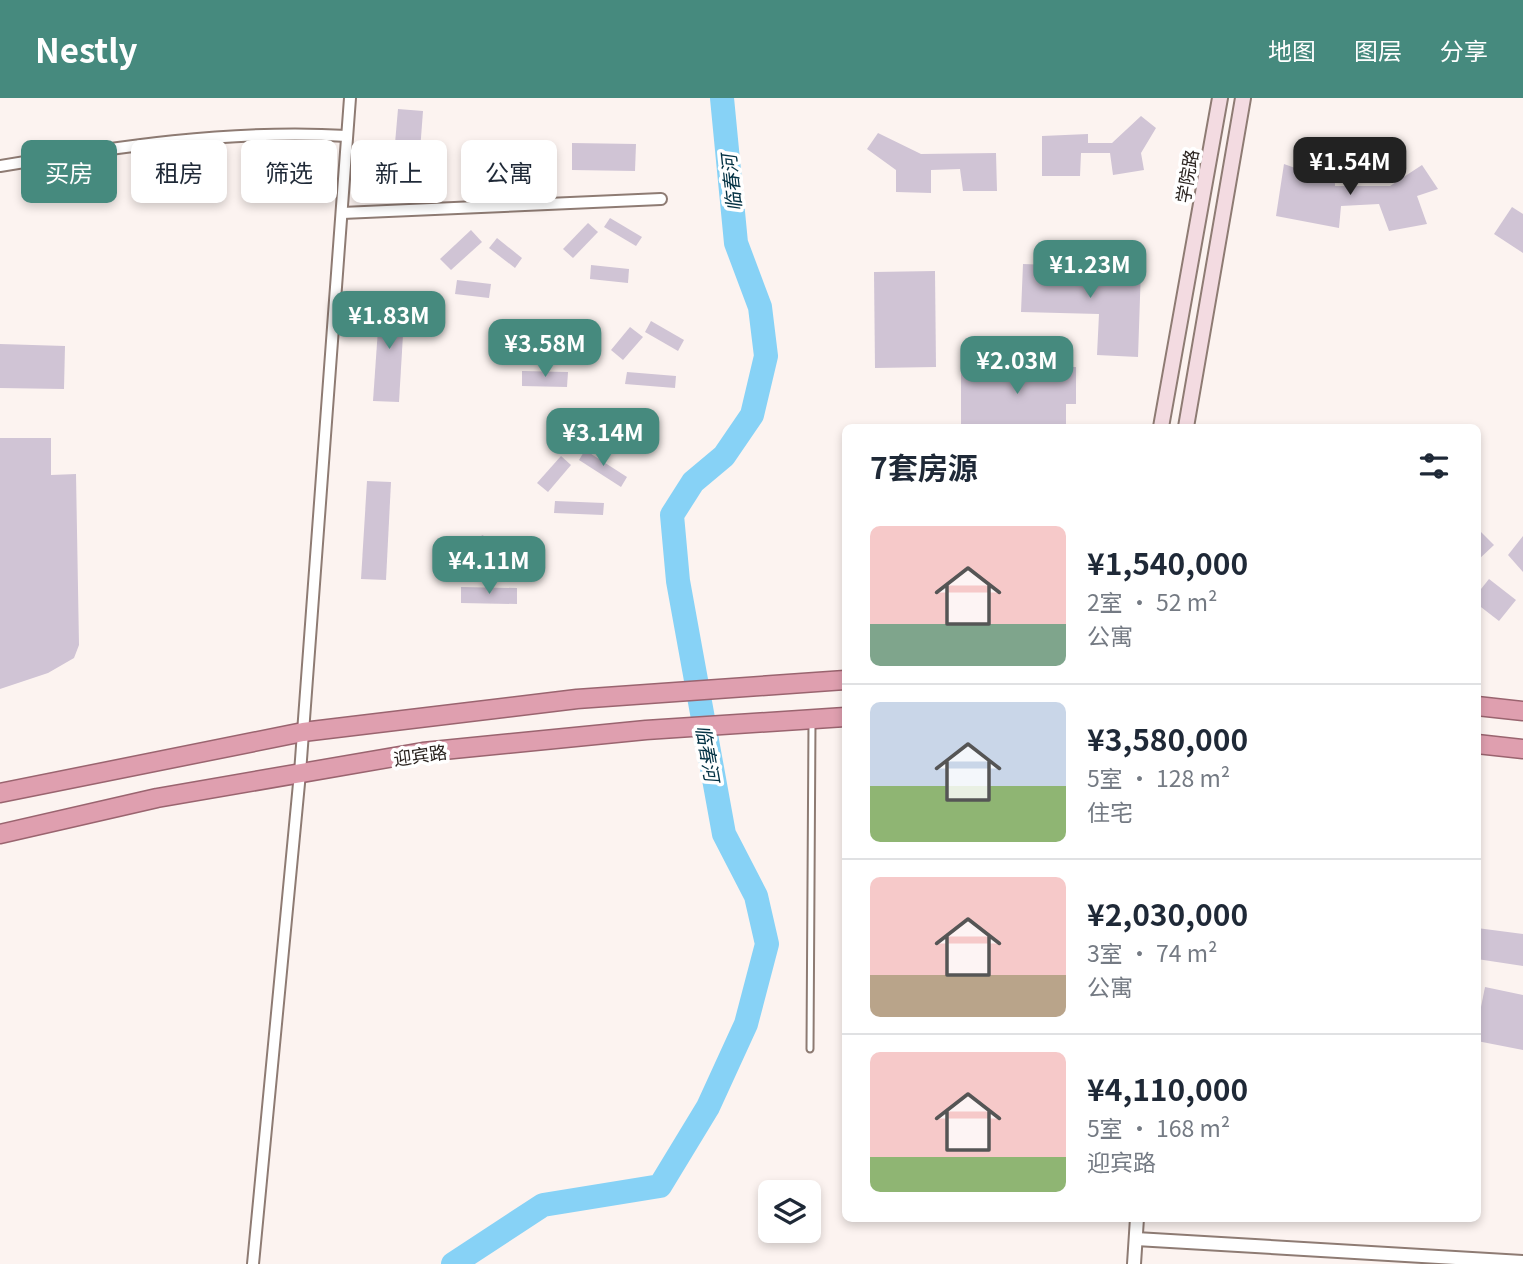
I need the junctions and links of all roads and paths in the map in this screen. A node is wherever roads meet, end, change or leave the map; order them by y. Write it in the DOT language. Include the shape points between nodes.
graph roads {
  1 [pos="350,98"];
  2 [pos="1220,98"];
  3 [pos="1243,98"];
  4 [pos="347,136"];
  5 [pos="0,166"];
  6 [pos="661,199"];
  7 [pos="342,213"];
  8 [pos="1162,424"];
  9 [pos="1187,424"];
  10 [pos="842,680"];
  11 [pos="1481,706"];
  12 [pos="1523,711"];
  13 [pos="842,717"];
  14 [pos="812,719"];
  15 [pos="303,732"];
  16 [pos="1481,746"];
  17 [pos="1523,749"];
  18 [pos="300,773"];
  19 [pos="0,793"];
  20 [pos="0,834"];
  21 [pos="810,1049"];
  22 [pos="1136,1222"];
  23 [pos="1136,1239"];
  24 [pos="1507,1262"];
  25 [pos="1523,1262"];
  26 [pos="253,1264"];
  27 [pos="1134,1264"];
  1 -- 4 [label="street"];
  2 -- 8 [label="main road, 学院路"];
  3 -- 9 [label="main road"];
  4 -- 5 [label="street" via="299,133 177,139"];
  4 -- 7 [label="street"];
  6 -- 7 [label="street"];
  7 -- 15 [label="street"];
  10 -- 15 [label="highway, 迎宾路" via="644,693"];
  11 -- 12 [label="highway"];
  13 -- 14 [label="highway, 迎宾路"];
  14 -- 18 [label="highway, 迎宾路" via="423,752"];
  14 -- 21 [label="lane"];
  15 -- 18 [label="street"];
  15 -- 19 [label="highway, 迎宾路"];
  16 -- 17 [label="highway"];
  18 -- 20 [label="highway, 迎宾路" via="157,798"];
  18 -- 26 [label="street"];
  22 -- 23 [label="street"];
  23 -- 24 [label="street"];
  23 -- 27 [label="street"];
  24 -- 25 [label="street"];
}
